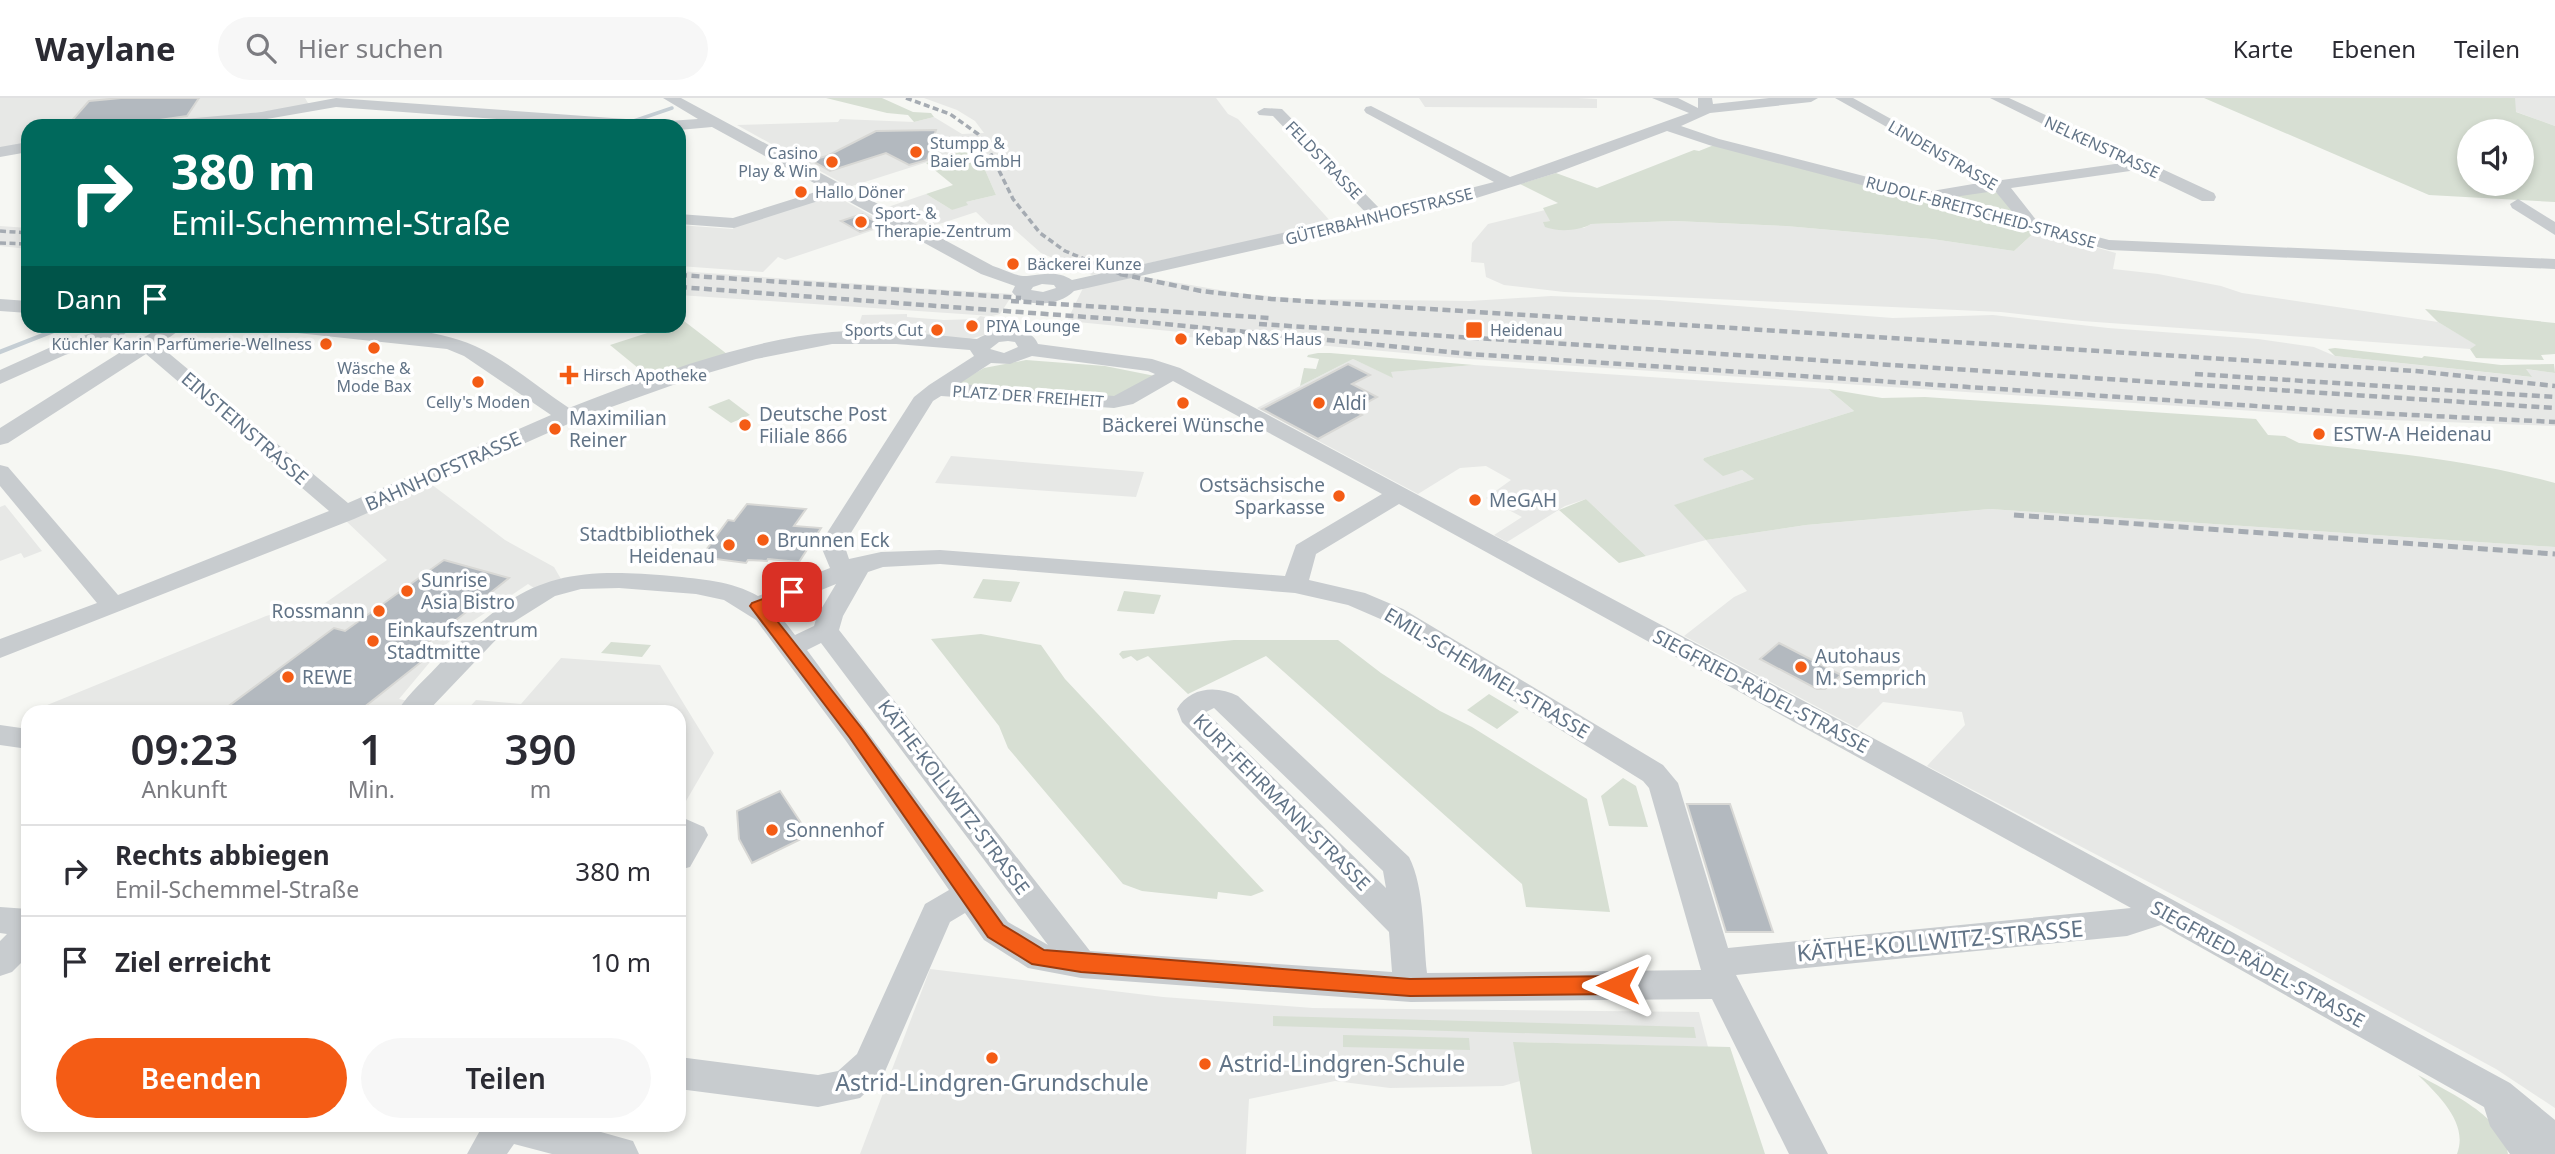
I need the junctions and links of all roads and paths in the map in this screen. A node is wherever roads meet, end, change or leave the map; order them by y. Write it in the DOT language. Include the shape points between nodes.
graph roads {
  1 [pos="360,98"];
  2 [pos="1659,98"];
  3 [pos="1811,98"];
  4 [pos="1842,98"];
  5 [pos="1997,98"];
  6 [pos="338,103"];
  7 [pos="680,104"];
  8 [pos="1696,107"];
  9 [pos="1371,110"];
  10 [pos="1265,112"];
  11 [pos="232,119"];
  12 [pos="557,119"];
  13 [pos="714,122"];
  14 [pos="686,124"];
  15 [pos="1666,127"];
  16 [pos="21,148"];
  17 [pos="0,152"];
  18 [pos="2138,165"];
  19 [pos="1509,183"];
  20 [pos="1998,184"];
  21 [pos="840,189"];
  22 [pos="1921,196"];
  23 [pos="2207,197"];
  24 [pos="2518,204"];
  25 [pos="1380,218"];
  26 [pos="686,220"];
  27 [pos="2551,223"];
  28 [pos="2032,226"];
  29 [pos="2555,264"];
  30 [pos="1066,287"];
  31 [pos="0,306"];
  32 [pos="21,307"];
  33 [pos="1023,320"];
  34 [pos="113,333"];
  35 [pos="164,333"];
  36 [pos="365,333"];
  37 [pos="143,347"];
  38 [pos="984,351"];
  39 [pos="1173,373"];
  40 [pos="0,378"];
  41 [pos="936,389"];
  42 [pos="568,417"];
  43 [pos="0,438"];
  44 [pos="0,472"];
  45 [pos="1399,494"];
  46 [pos="346,514"];
  47 [pos="852,569"];
  48 [pos="1295,585"];
  49 [pos="113,605"];
  50 [pos="758,606"];
  51 [pos="826,631"];
  52 [pos="790,647"];
  53 [pos="0,649"];
  54 [pos="418,705"];
  55 [pos="0,735"];
  56 [pos="21,738"];
  57 [pos="970,894"];
  58 [pos="2163,911"];
  59 [pos="0,920"];
  60 [pos="21,922"];
  61 [pos="1405,927"];
  62 [pos="21,941"];
  63 [pos="0,962"];
  64 [pos="1081,964"];
  65 [pos="1719,973"];
  66 [pos="1410,988"];
  67 [pos="686,1074"];
  68 [pos="2477,1084"];
  69 [pos="501,1132"];
  70 [pos="534,1132"];
  71 [pos="2555,1145"];
  72 [pos="486,1154"];
  73 [pos="620,1154"];
  74 [pos="1809,1154"];
  75 [pos="2532,1154"];
  1 -- 6 [label="street"];
  2 -- 8 [label="street"];
  3 -- 8 [label="street, GÜTERBAHNHOFSTRASSE"];
  4 -- 20 [label="street, LINDENSTRASSE"];
  5 -- 18 [label="street, NELKENSTRASSE"];
  6 -- 11 [label="street"];
  6 -- 12 [label="street"];
  7 -- 13 [label="street"];
  8 -- 15 [label="street, GÜTERBAHNHOFSTRASSE"];
  9 -- 19 [label="street"];
  10 -- 25 [label="street, FELDSTRASSE" via="1277,112"];
  13 -- 14 [label="street"];
  13 -- 21 [label="street"];
  15 -- 19 [label="street, GÜTERBAHNHOFSTRASSE"];
  15 -- 22 [label="street, RUDOLF-BREITSCHEID-STRASSE"];
  16 -- 17 [label="street"];
  18 -- 20 [label="street"];
  18 -- 23 [label="street, NELKENSTRASSE"];
  19 -- 25 [label="street, GÜTERBAHNHOFSTRASSE"];
  20 -- 22 [label="street"];
  20 -- 28 [label="street, LINDENSTRASSE"];
  21 -- 26 [label="street" via="734,223"];
  21 -- 33 [label="street" via="986,270"];
  22 -- 28 [label="street, RUDOLF-BREITSCHEID-STRASSE"];
  24 -- 27 [label="street"];
  25 -- 30 [label="street, GÜTERBAHNHOFSTRASSE"];
  28 -- 29 [label="street, RUDOLF-BREITSCHEID-STRASSE" via="2109,245"];
  30 -- 33 [label="street, PLATZ DER FREIHEIT"];
  30 -- 33 [label="street, PLATZ DER FREIHEIT" via="1059,279 1048,278"];
  31 -- 32 [label="street"];
  33 -- 38 [label="street, PLATZ DER FREIHEIT" via="989,338"];
  33 -- 38 [label="street, PLATZ DER FREIHEIT" via="1010,358"];
  33 -- 39 [label="street, SIEGFRIED-RÄDEL-STRASSE"];
  34 -- 40 [label="street" via="58,351"];
  35 -- 37 [label="street"];
  36 -- 42 [label="street" via="452,344"];
  37 -- 43 [label="street"];
  37 -- 46 [label="street, EINSTEINSTRASSE" via="155,350 179,369"];
  38 -- 41 [label="street, PLATZ DER FREIHEIT"];
  38 -- 42 [label="street, BAHNHOFSTRASSE" via="850,338 812,341 697,370"];
  39 -- 41 [label="street, PLATZ DER FREIHEIT" via="1114,402"];
  39 -- 45 [label="street, SIEGFRIED-RÄDEL-STRASSE"];
  41 -- 47 [label="street" via="925,397 832,544 837,560"];
  42 -- 46 [label="street, BAHNHOFSTRASSE"];
  44 -- 49 [label="street"];
  45 -- 48 [label="street" via="1305,550"];
  45 -- 58 [label="street, SIEGFRIED-RÄDEL-STRASSE"];
  46 -- 49 [label="street, BAHNHOFSTRASSE"];
  47 -- 48 [label="street, EMIL-SCHEMMEL-STRASSE" via="908,557 940,557"];
  47 -- 50 [label="street, EMIL-SCHEMMEL-STRASSE"];
  47 -- 51 [label="street"];
  48 -- 65 [label="street, EMIL-SCHEMMEL-STRASSE" via="1356,598 1394,615 1653,772 1662,783"];
  49 -- 53 [label="street, BAHNHOFSTRASSE"];
  50 -- 52 [label="street, KÄTHE-KOLLWITZ-STRASSE"];
  50 -- 54 [label="street, KÄTHE-KOLLWITZ-STRASSE" via="726,592 698,587 601,579 551,588 504,616"];
  51 -- 52 [label="street"];
  51 -- 64 [label="street, KÄTHE-KOLLWITZ-STRASSE"];
  52 -- 57 [label="street, KÄTHE-KOLLWITZ-STRASSE"];
  55 -- 56 [label="street"];
  57 -- 64 [label="street, KÄTHE-KOLLWITZ-STRASSE" via="996,931 1040,958"];
  57 -- 67 [label="street" via="937,913 870,1065 847,1086 818,1091"];
  58 -- 65 [label="street, KÄTHE-KOLLWITZ-STRASSE" via="2127,923"];
  58 -- 68 [label="street, SIEGFRIED-RÄDEL-STRASSE"];
  59 -- 60 [label="street"];
  61 -- 61 [label="street, KURT-FEHRMANN-STRASSE" via="1398,866 1228,703 1208,698 1195,704 1192,715"];
  61 -- 66 [label="street, KURT-FEHRMANN-STRASSE"];
  62 -- 63 [label="street"];
  64 -- 66 [label="street, KÄTHE-KOLLWITZ-STRASSE"];
  65 -- 66 [label="street, KÄTHE-KOLLWITZ-STRASSE"];
  65 -- 74 [label="street, EMIL-SCHEMMEL-STRASSE"];
  68 -- 71 [label="street, SIEGFRIED-RÄDEL-STRASSE" via="2519,1111"];
  68 -- 75 [label="street, SIEGFRIED-RÄDEL-STRASSE"];
  69 -- 72 [label="street"];
  70 -- 73 [label="street"];
}
